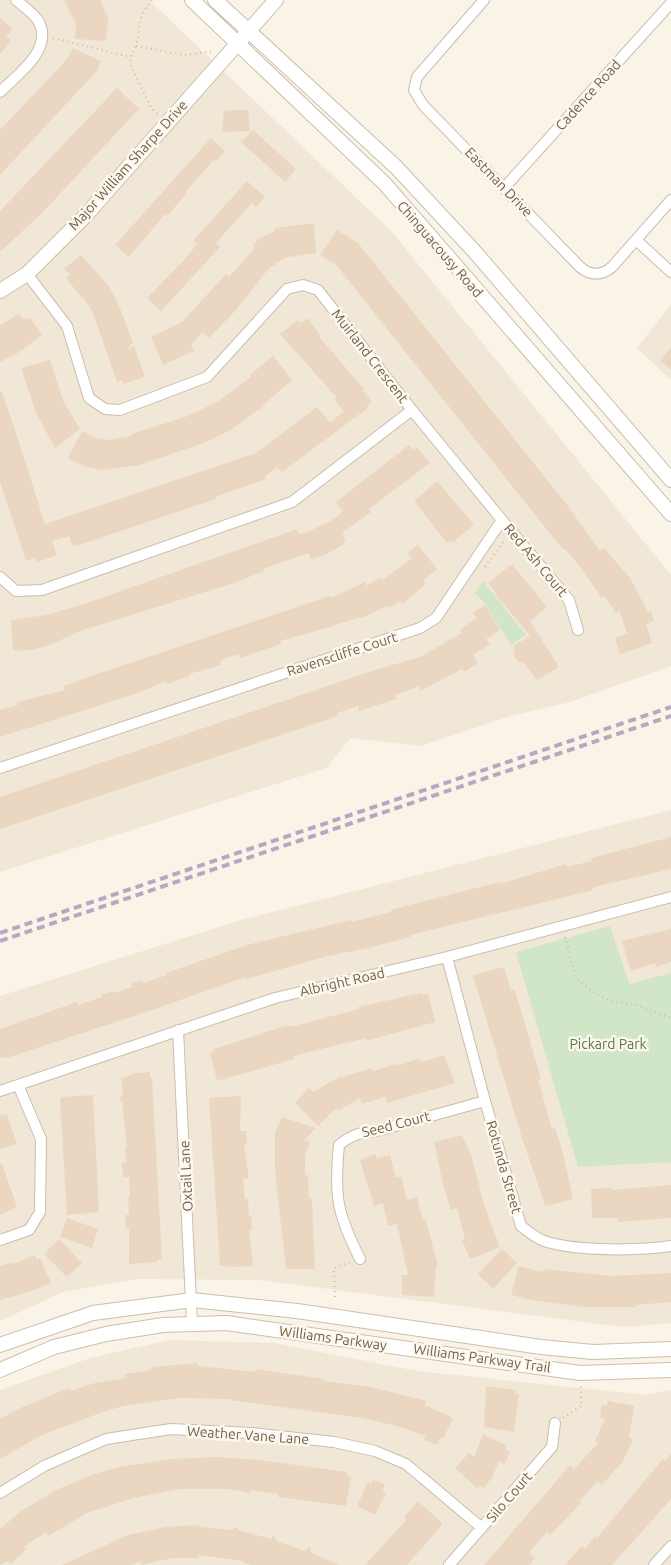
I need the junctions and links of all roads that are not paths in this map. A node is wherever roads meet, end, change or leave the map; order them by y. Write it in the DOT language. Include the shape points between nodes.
graph roads {
  1 [pos="16,0"];
  2 [pos="192,0"];
  3 [pos="215,0"];
  4 [pos="276,0"];
  5 [pos="484,0"];
  6 [pos="671,3"];
  7 [pos="663,12"];
  8 [pos="671,20"];
  9 [pos="248,30"];
  10 [pos="237,42"];
  11 [pos="0,92"];
  12 [pos="504,188"];
  13 [pos="671,200"];
  14 [pos="636,240"];
  15 [pos="671,272"];
  16 [pos="26,274"];
  17 [pos="0,291"];
  18 [pos="412,410"];
  19 [pos="671,480"];
  20 [pos="671,514"];
  21 [pos="502,520"];
  22 [pos="0,577"];
  23 [pos="578,630"];
  24 [pos="0,768"];
  25 [pos="671,897"];
  26 [pos="447,957"];
  27 [pos="178,1030"];
  28 [pos="18,1085"];
  29 [pos="0,1091"];
  30 [pos="484,1101"];
  31 [pos="0,1240"];
  32 [pos="671,1246"];
  33 [pos="360,1259"];
  34 [pos="192,1300"];
  35 [pos="192,1323"];
  36 [pos="0,1345"];
  37 [pos="671,1349"];
  38 [pos="0,1370"];
  39 [pos="671,1370"];
  40 [pos="555,1423"];
  41 [pos="0,1493"];
  42 [pos="482,1528"];
  43 [pos="671,1546"];
  44 [pos="449,1565"];
  45 [pos="654,1565"];
  1 -- 11 [label="street" via="38,20 44,36 39,52"];
  2 -- 10 [label="main road, Chinguacousy Road"];
  3 -- 9 [label="main road, Chinguacousy Road"];
  4 -- 9 [label="main road, Major William Sharpe Drive"];
  5 -- 12 [label="street, Eastman Drive" via="420,72 414,90 423,105"];
  6 -- 7 [label="street, Cadence Road"];
  7 -- 8 [label="street"];
  7 -- 12 [label="street, Cadence Road"];
  9 -- 10 [label="main road, Major William Sharpe Drive"];
  9 -- 19 [label="main road, Chinguacousy Road" via="403,174 481,258"];
  10 -- 16 [label="main road, Major William Sharpe Drive" via="85,216"];
  10 -- 20 [label="main road, Chinguacousy Road" via="385,184"];
  12 -- 14 [label="street, Eastman Drive" via="580,267 590,273 607,271"];
  13 -- 14 [label="street, Eastman Drive"];
  14 -- 15 [label="street"];
  16 -- 17 [label="main road, Major William Sharpe Drive"];
  16 -- 18 [label="street, Muirland Crescent" via="66,326 90,398 105,409 120,410 206,377 287,289 303,285 318,290"];
  18 -- 21 [label="street"];
  18 -- 22 [label="street, Muirland Crescent" via="292,502 42,590 16,591"];
  21 -- 23 [label="street, Red Ash Court" via="569,600"];
  21 -- 24 [label="street, Ravenscliffe Court" via="436,618 420,628"];
  25 -- 26 [label="street, Albright Road"];
  26 -- 27 [label="street, Albright Road" via="275,998"];
  26 -- 30 [label="street, Rotunda Street"];
  27 -- 28 [label="street, Albright Road"];
  27 -- 34 [label="street, Oxtail Lane"];
  28 -- 29 [label="street, Albright Road"];
  28 -- 31 [label="street" via="41,1139 40,1212 29,1230"];
  30 -- 32 [label="street, Rotunda Street" via="521,1226 533,1236 566,1246 651,1249"];
  30 -- 33 [label="street, Seed Court" via="361,1132 339,1145 336,1178 339,1211"];
  34 -- 35 [label="street, Oxtail Lane"];
  34 -- 36 [label="main road, Williams Parkway" via="92,1313"];
  34 -- 37 [label="main road, Williams Parkway" via="306,1312 541,1347 593,1352"];
  35 -- 38 [label="main road, Williams Parkway" via="98,1336 54,1347"];
  35 -- 39 [label="main road, Williams Parkway" via="244,1325 580,1373"];
  40 -- 42 [label="street, Silo Court" via="552,1447"];
  41 -- 42 [label="street, Weather Vane Lane" via="44,1466 106,1440 171,1429 252,1433 334,1442 374,1451 406,1464"];
  42 -- 44 [label="street, Silo Court"];
  43 -- 45 [label="street"];
}
